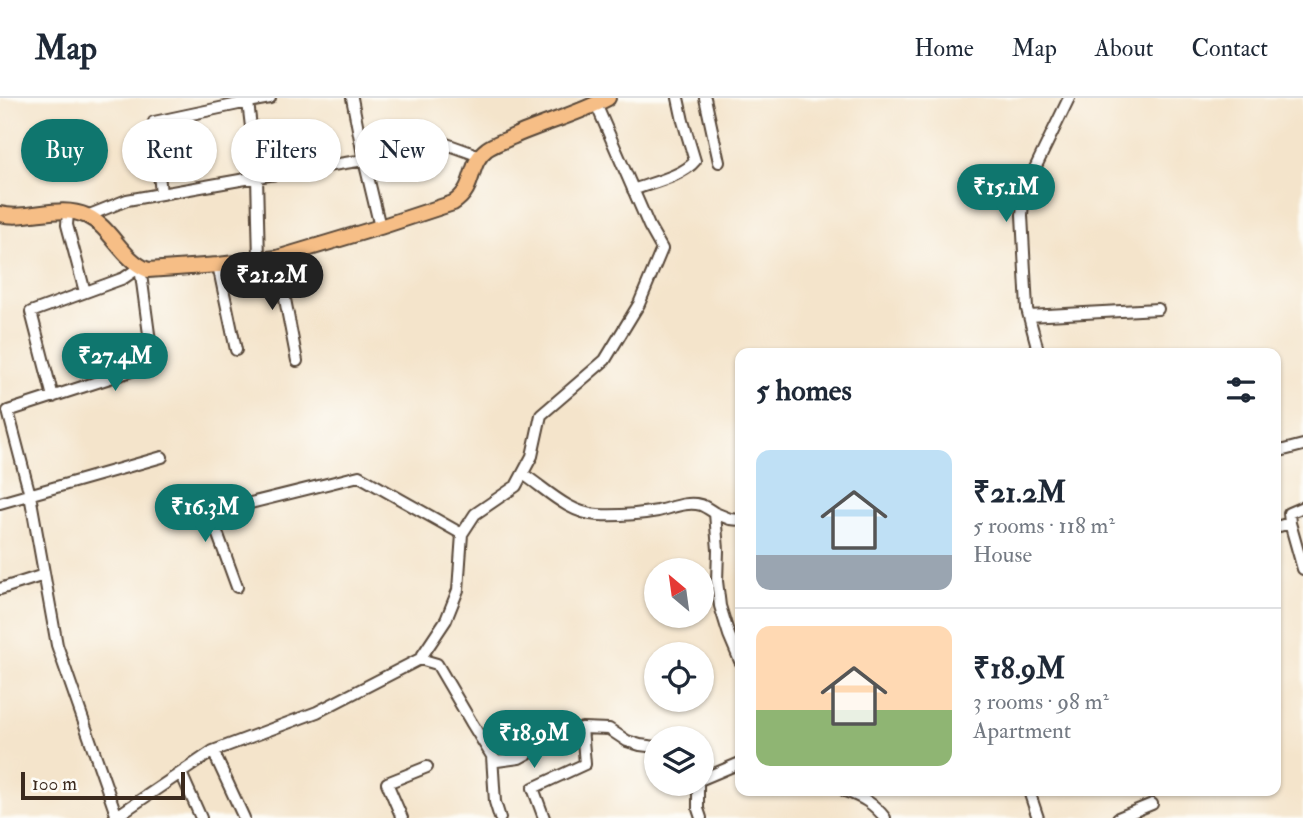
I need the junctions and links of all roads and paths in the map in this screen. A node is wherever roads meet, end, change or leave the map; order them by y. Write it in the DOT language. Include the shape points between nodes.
graph roads {
  1 [pos="270,98"];
  2 [pos="352,98"];
  3 [pos="678,98"];
  4 [pos="705,98"];
  5 [pos="1069,98"];
  6 [pos="247,100"];
  7 [pos="602,101"];
  8 [pos="249,119"];
  9 [pos="356,119"];
  10 [pos="449,145"];
  11 [pos="480,156"];
  12 [pos="719,162"];
  13 [pos="231,182"];
  14 [pos="257,182"];
  15 [pos="369,182"];
  16 [pos="633,190"];
  17 [pos="161,194"];
  18 [pos="68,212"];
  19 [pos="0,214"];
  20 [pos="87,216"];
  21 [pos="380,228"];
  22 [pos="277,258"];
  23 [pos="259,260"];
  24 [pos="218,265"];
  25 [pos="140,267"];
  26 [pos="85,292"];
  27 [pos="1158,309"];
  28 [pos="1029,316"];
  29 [pos="1037,348"];
  30 [pos="236,350"];
  31 [pos="297,360"];
  32 [pos="53,397"];
  33 [pos="4,413"];
  34 [pos="1303,445"];
  35 [pos="1281,451"];
  36 [pos="162,457"];
  37 [pos="523,474"];
  38 [pos="202,491"];
  39 [pos="30,495"];
  40 [pos="0,503"];
  41 [pos="1303,507"];
  42 [pos="210,513"];
  43 [pos="715,513"];
  44 [pos="735,520"];
  45 [pos="1290,523"];
  46 [pos="1281,526"];
  47 [pos="462,534"];
  48 [pos="1299,543"];
  49 [pos="1303,569"];
  50 [pos="44,575"];
  51 [pos="237,587"];
  52 [pos="0,589"];
  53 [pos="735,649"];
  54 [pos="420,659"];
  55 [pos="582,728"];
  56 [pos="644,746"];
  57 [pos="213,751"];
  58 [pos="492,756"];
  59 [pos="735,766"];
  60 [pos="427,767"];
  61 [pos="181,773"];
  62 [pos="714,774"];
  63 [pos="698,796"];
  64 [pos="860,796"];
  65 [pos="1031,796"];
  66 [pos="1152,804"];
  67 [pos="116,817"];
  68 [pos="201,818"];
  69 [pos="244,818"];
  70 [pos="402,818"];
  71 [pos="500,818"];
  72 [pos="544,818"];
  73 [pos="701,818"];
  74 [pos="885,818"];
  75 [pos="1038,818"];
  76 [pos="1118,818"];
  1 -- 6 [label="street"];
  2 -- 9 [label="street"];
  3 -- 16 [label="street" via="695,161 690,168"];
  4 -- 12 [label="street"];
  5 -- 28 [label="street" via="1024,191"];
  6 -- 8 [label="street"];
  6 -- 17 [label="street" via="154,122"];
  7 -- 11 [label="main road" via="529,129"];
  7 -- 16 [label="street"];
  10 -- 11 [label="street"];
  11 -- 21 [label="main road" via="461,198"];
  13 -- 17 [label="street"];
  14 -- 23 [label="street"];
  15 -- 21 [label="street"];
  16 -- 37 [label="street" via="662,249 639,304 605,360 541,415"];
  17 -- 20 [label="street" via="127,200"];
  18 -- 19 [label="main road"];
  18 -- 20 [label="main road"];
  18 -- 26 [label="street" via="67,225"];
  20 -- 25 [label="main road"];
  21 -- 22 [label="main road"];
  22 -- 23 [label="main road"];
  22 -- 31 [label="street"];
  23 -- 24 [label="main road"];
  24 -- 25 [label="main road"];
  24 -- 30 [label="street"];
  25 -- 26 [label="street"];
  25 -- 32 [label="street" via="153,364"];
  26 -- 32 [label="street" via="31,312"];
  27 -- 28 [label="street"];
  28 -- 29 [label="street"];
  32 -- 33 [label="street"];
  33 -- 39 [label="street"];
  34 -- 35 [label="street"];
  36 -- 39 [label="street"];
  37 -- 43 [label="street" via="572,508 596,515 687,504 702,505"];
  37 -- 47 [label="street" via="516,486 475,514"];
  38 -- 42 [label="street"];
  39 -- 40 [label="street"];
  39 -- 50 [label="street"];
  41 -- 45 [label="street" via="1289,513"];
  42 -- 47 [label="street" via="359,476"];
  42 -- 51 [label="street"];
  43 -- 44 [label="street"];
  43 -- 53 [label="street" via="720,607"];
  45 -- 46 [label="street"];
  45 -- 48 [label="street"];
  47 -- 54 [label="street" via="458,590 446,620"];
  48 -- 49 [label="street"];
  50 -- 52 [label="street"];
  50 -- 67 [label="street" via="57,645"];
  54 -- 57 [label="street" via="317,712"];
  54 -- 58 [label="street" via="437,664"];
  55 -- 56 [label="street" via="609,729"];
  55 -- 58 [label="street" via="519,758 497,761"];
  55 -- 72 [label="street" via="585,764 533,788"];
  57 -- 61 [label="street"];
  57 -- 69 [label="street"];
  58 -- 71 [label="street"];
  59 -- 62 [label="street"];
  60 -- 70 [label="street" via="387,783"];
  61 -- 67 [label="street"];
  61 -- 68 [label="street"];
  63 -- 73 [label="street"];
  64 -- 74 [label="street"];
  65 -- 75 [label="street"];
  66 -- 76 [label="street"];
}
